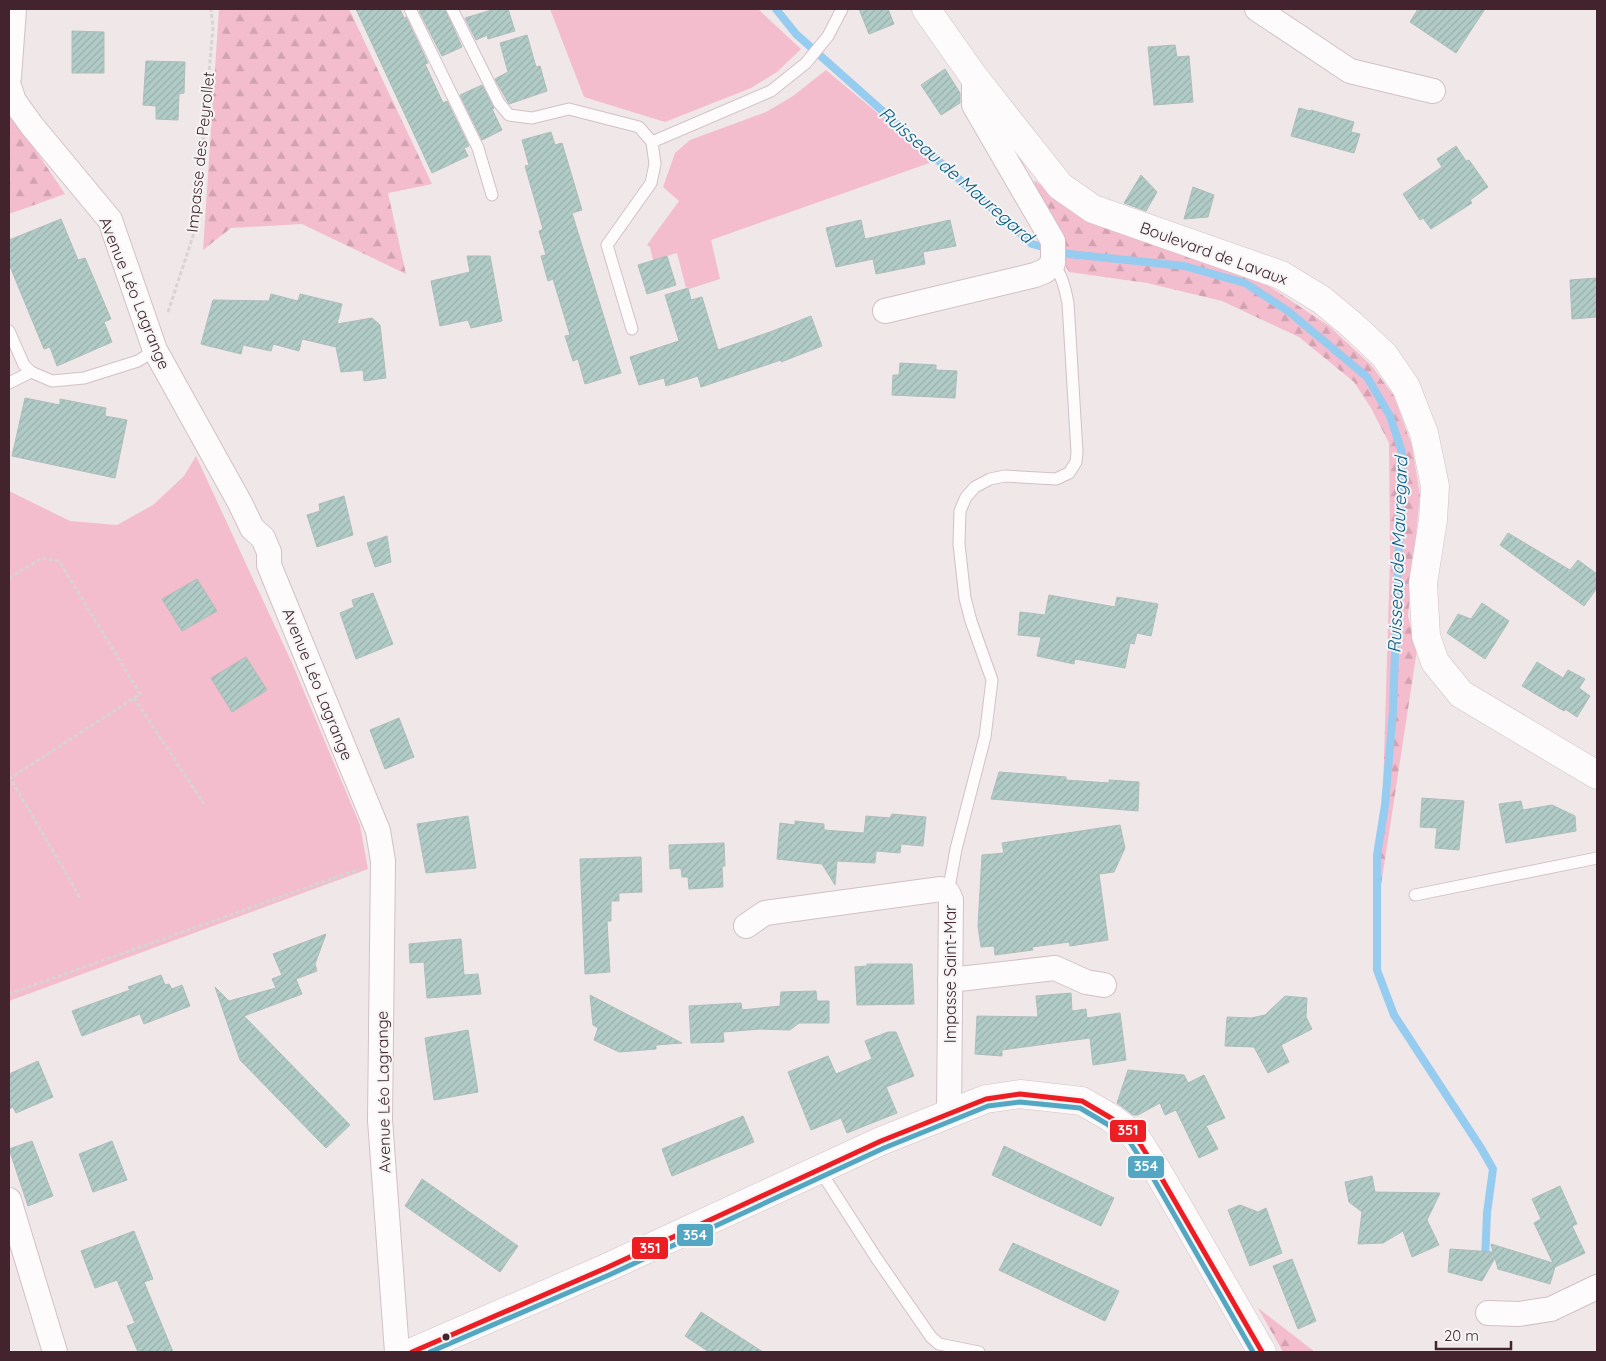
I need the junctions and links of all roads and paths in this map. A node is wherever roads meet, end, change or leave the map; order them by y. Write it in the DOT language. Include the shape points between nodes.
graph roads {
  1 [pos="14,9"];
  2 [pos="210,9"];
  3 [pos="410,9"];
  4 [pos="452,9"];
  5 [pos="842,9"];
  6 [pos="926,9"];
  7 [pos="1257,9"];
  8 [pos="9,77"];
  9 [pos="974,77"];
  10 [pos="9,86"];
  11 [pos="1433,91"];
  12 [pos="652,142"];
  13 [pos="492,195"];
  14 [pos="1053,253"];
  15 [pos="885,311"];
  16 [pos="167,313"];
  17 [pos="632,329"];
  18 [pos="9,330"];
  19 [pos="155,350"];
  20 [pos="31,372"];
  21 [pos="9,383"];
  22 [pos="9,578"];
  23 [pos="134,698"];
  24 [pos="1597,775"];
  25 [pos="9,778"];
  26 [pos="204,804"];
  27 [pos="1597,858"];
  28 [pos="383,861"];
  29 [pos="948,893"];
  30 [pos="1415,895"];
  31 [pos="81,899"];
  32 [pos="746,926"];
  33 [pos="950,980"];
  34 [pos="1104,985"];
  35 [pos="9,994"];
  36 [pos="949,1114"];
  37 [pos="819,1170"];
  38 [pos="9,1200"];
  39 [pos="1597,1287"];
  40 [pos="1488,1313"];
  41 [pos="55,1352"];
  42 [pos="397,1352"];
  43 [pos="412,1352"];
  44 [pos="979,1352"];
  45 [pos="1262,1352"];
  1 -- 8 [label="street"];
  2 -- 16 [label="path, Impasse des Peyrollet" via="212,28 195,230"];
  3 -- 13 [label="lane" via="478,148"];
  4 -- 12 [label="lane" via="499,103 509,115 532,118 569,109 639,127"];
  5 -- 12 [label="lane" via="828,36 806,63 771,91"];
  6 -- 9 [label="street, Boulevard de Lavaux"];
  7 -- 11 [label="street" via="1350,71"];
  9 -- 14 [label="street" via="974,105"];
  9 -- 24 [label="street, Boulevard de Lavaux" via="1060,186 1093,209 1281,275 1322,300 1384,355 1406,387 1424,433 1435,486 1423,583 1426,636 1435,662 1461,694"];
  10 -- 19 [label="street, Avenue Léo Lagrange" via="14,101 32,126 110,220"];
  12 -- 17 [label="lane" via="655,164 651,183 607,245"];
  14 -- 15 [label="street" via="1046,271 1035,275"];
  14 -- 29 [label="lane" via="1068,303 1078,452 1069,472 1056,479 1005,476 990,479 975,487 960,511 959,544 965,598 992,680 985,737"];
  18 -- 20 [label="lane" via="24,365"];
  19 -- 20 [label="lane" via="138,361 84,378 52,381"];
  19 -- 28 [label="street, Avenue Léo Lagrange" via="252,528 263,538 269,552 269,565 378,831"];
  20 -- 21 [label="lane"];
  22 -- 23 [label="path" via="42,558 59,560 140,694"];
  23 -- 25 [label="path"];
  23 -- 26 [label="path"];
  25 -- 31 [label="path"];
  27 -- 30 [label="lane"];
  28 -- 35 [label="path"];
  28 -- 42 [label="street, Avenue Léo Lagrange" via="380,1120"];
  29 -- 32 [label="street, Impasse Saint-Mar" via="940,889 765,913"];
  29 -- 33 [label="street, Impasse Saint-Mar" via="951,900"];
  33 -- 34 [label="street" via="1055,968 1086,982"];
  33 -- 36 [label="street, Impasse Saint-Mar"];
  36 -- 37 [label="street"];
  36 -- 45 [label="street" via="986,1099 1020,1094 1051,1096 1082,1101 1135,1136"];
  37 -- 43 [label="street" via="606,1268"];
  37 -- 44 [label="lane" via="931,1337 938,1344"];
  38 -- 41 [label="street"];
  39 -- 40 [label="street" via="1551,1309 1519,1314"];
}
